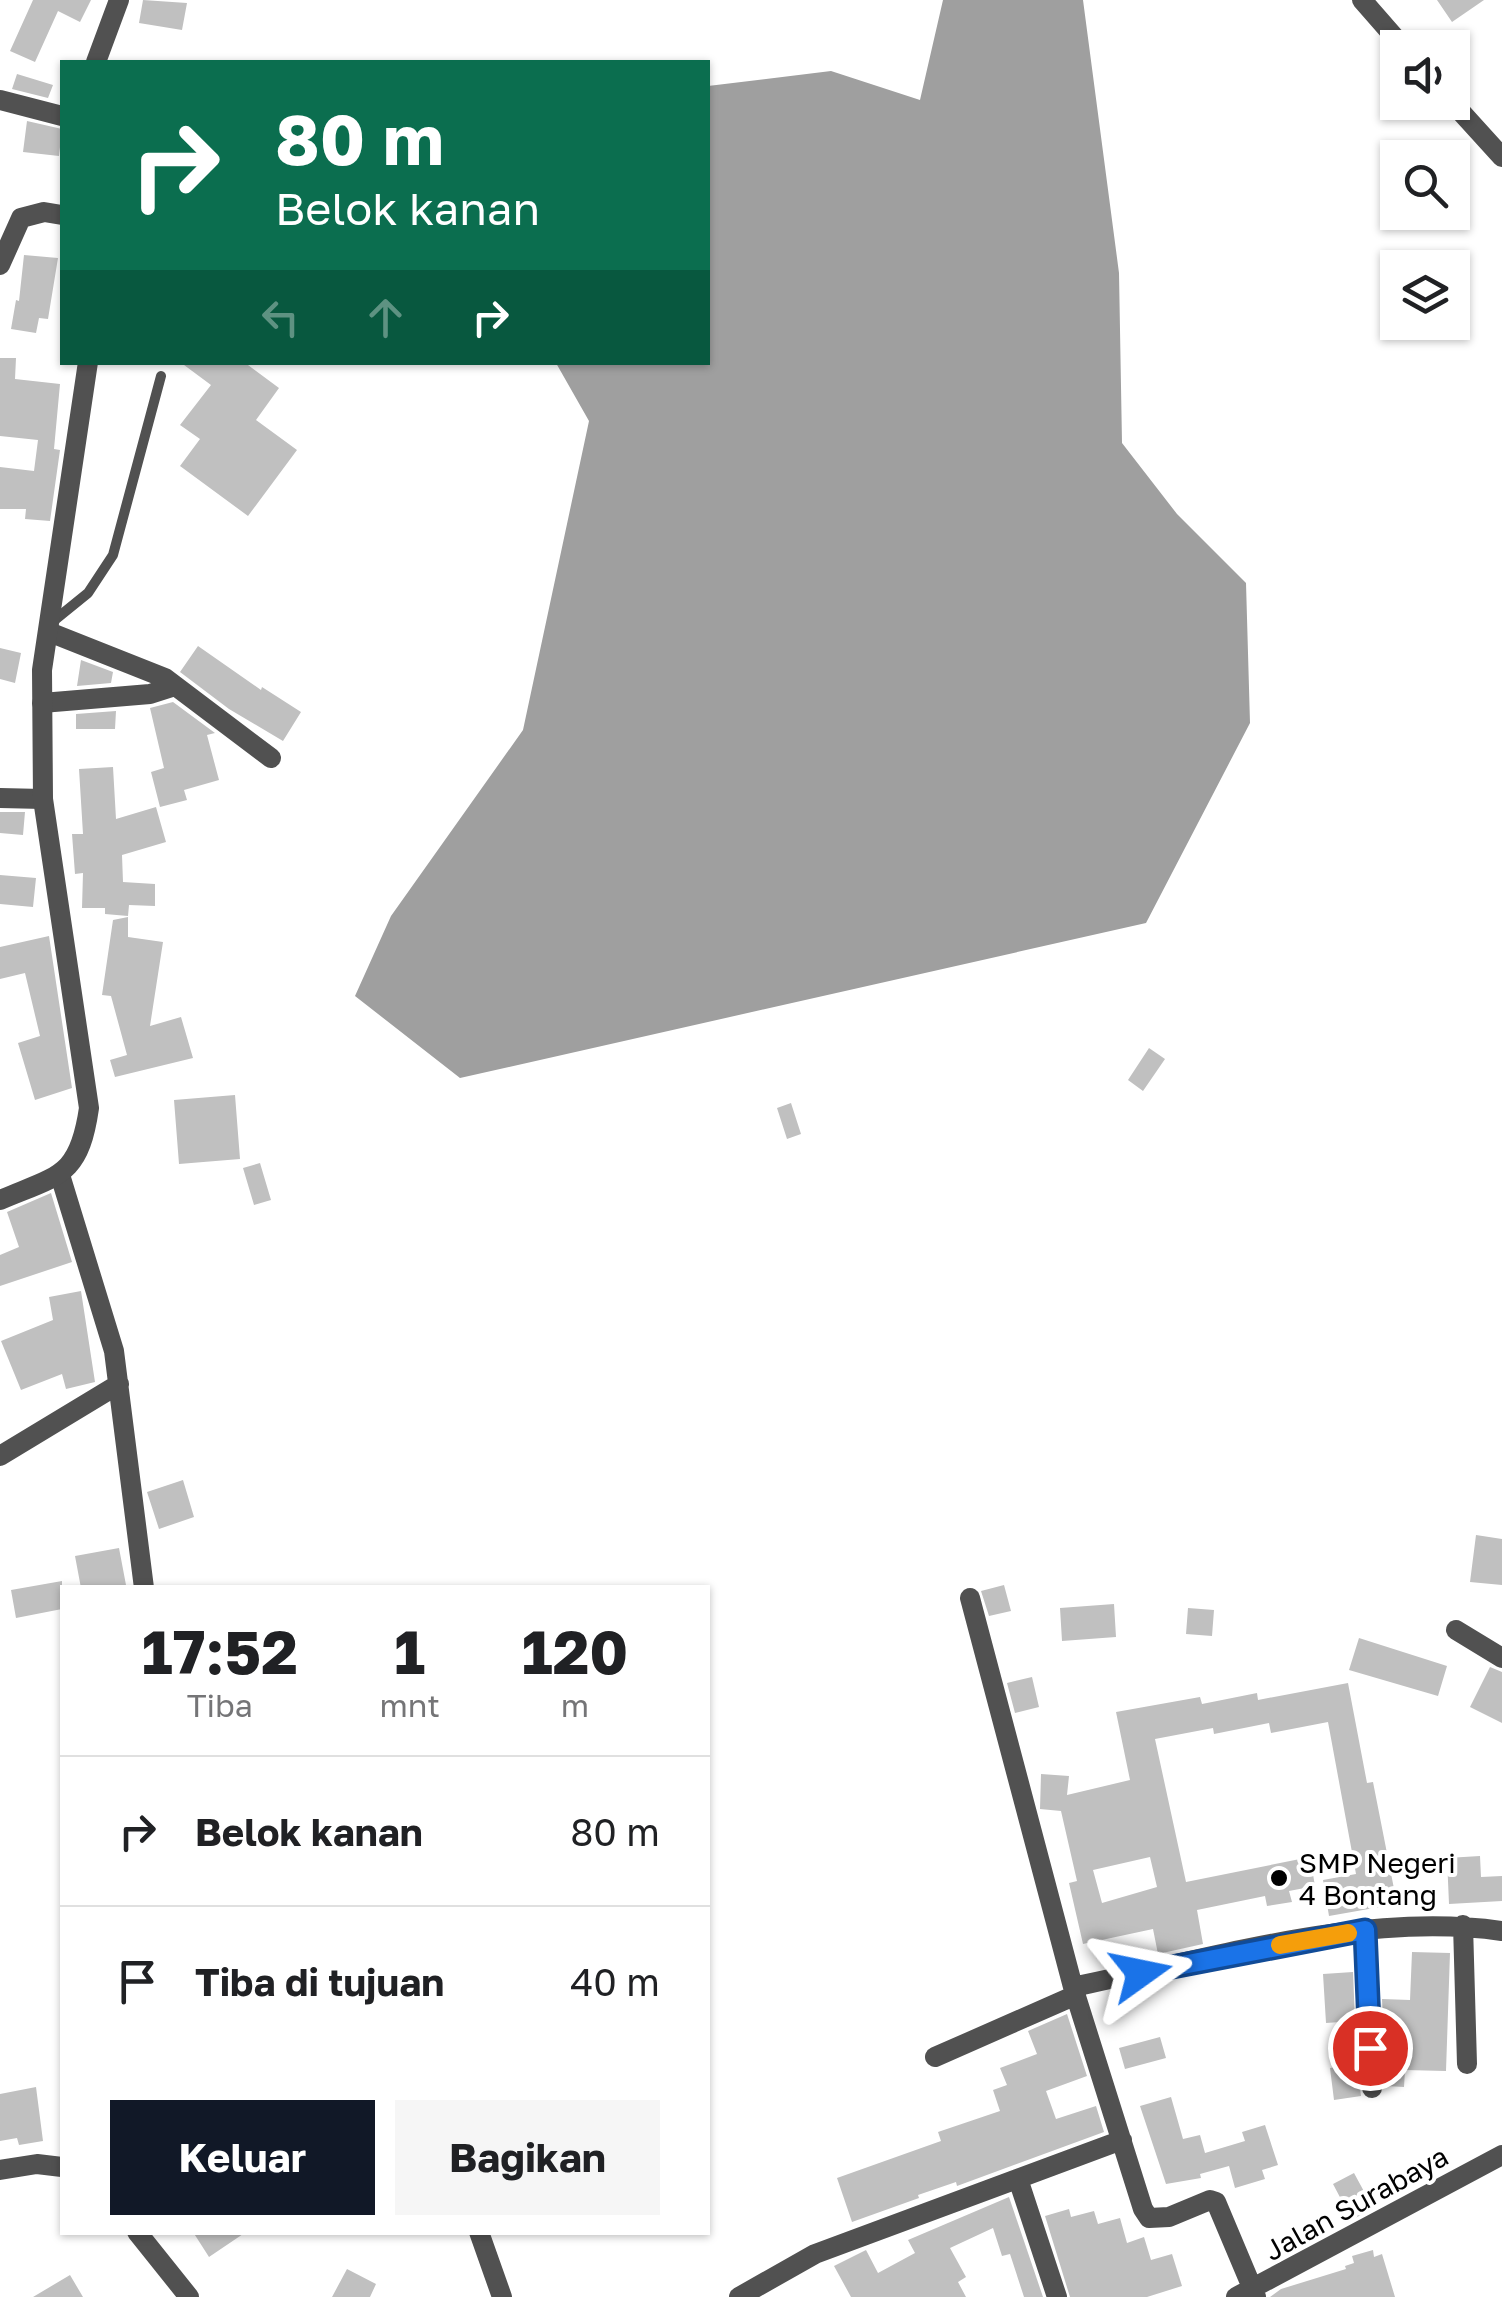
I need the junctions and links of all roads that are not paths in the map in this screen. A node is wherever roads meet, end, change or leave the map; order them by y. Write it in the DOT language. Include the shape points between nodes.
graph roads {
  1 [pos="119,0"];
  2 [pos="1362,0"];
  3 [pos="1388,30"];
  4 [pos="97,60"];
  5 [pos="0,100"];
  6 [pos="60,115"];
  7 [pos="1468,120"];
  8 [pos="1502,157"];
  9 [pos="60,215"];
  10 [pos="10,219"];
  11 [pos="0,265"];
  12 [pos="88,365"];
  13 [pos="162,376"];
  14 [pos="49,628"];
  15 [pos="175,686"];
  16 [pos="42,703"];
  17 [pos="271,758"];
  18 [pos="0,798"];
  19 [pos="43,799"];
  20 [pos="60,1175"];
  21 [pos="0,1200"];
  22 [pos="120,1384"];
  23 [pos="0,1456"];
  24 [pos="144,1585"];
  25 [pos="970,1598"];
  26 [pos="1456,1630"];
  27 [pos="1502,1658"];
  28 [pos="1463,1926"];
  29 [pos="1365,1930"];
  30 [pos="1502,1931"];
  31 [pos="1075,1990"];
  32 [pos="935,2057"];
  33 [pos="1467,2064"];
  34 [pos="1372,2088"];
  35 [pos="1122,2140"];
  36 [pos="1502,2155"];
  37 [pos="60,2167"];
  38 [pos="0,2170"];
  39 [pos="1018,2179"];
  40 [pos="139,2235"];
  41 [pos="480,2235"];
  42 [pos="1248,2295"];
  43 [pos="189,2297"];
  44 [pos="502,2297"];
  45 [pos="740,2297"];
  46 [pos="1057,2297"];
  1 -- 4 [label="street"];
  2 -- 3 [label="street"];
  5 -- 6 [label="street"];
  7 -- 8 [label="street"];
  9 -- 10 [label="street"];
  10 -- 11 [label="street"];
  12 -- 14 [label="street"];
  13 -- 14 [label="lane" via="113,555 88,593"];
  14 -- 15 [label="street"];
  14 -- 16 [label="street"];
  15 -- 16 [label="street"];
  15 -- 17 [label="street"];
  16 -- 19 [label="street"];
  18 -- 19 [label="street"];
  19 -- 20 [label="street" via="88,1108 80,1150"];
  20 -- 21 [label="street"];
  20 -- 22 [label="street"];
  22 -- 23 [label="street"];
  22 -- 24 [label="street"];
  25 -- 31 [label="street"];
  26 -- 27 [label="street"];
  28 -- 29 [label="street"];
  28 -- 30 [label="street"];
  28 -- 33 [label="street"];
  29 -- 31 [label="street"];
  29 -- 34 [label="street"];
  31 -- 32 [label="street"];
  31 -- 35 [label="street"];
  35 -- 39 [label="street"];
  35 -- 42 [label="street" via="1149,2218 1216,2202"];
  36 -- 42 [label="street, Jalan Surabaya"];
  37 -- 38 [label="street"];
  39 -- 45 [label="street" via="815,2254"];
  39 -- 46 [label="street"];
  40 -- 43 [label="street"];
  41 -- 44 [label="street"];
}
